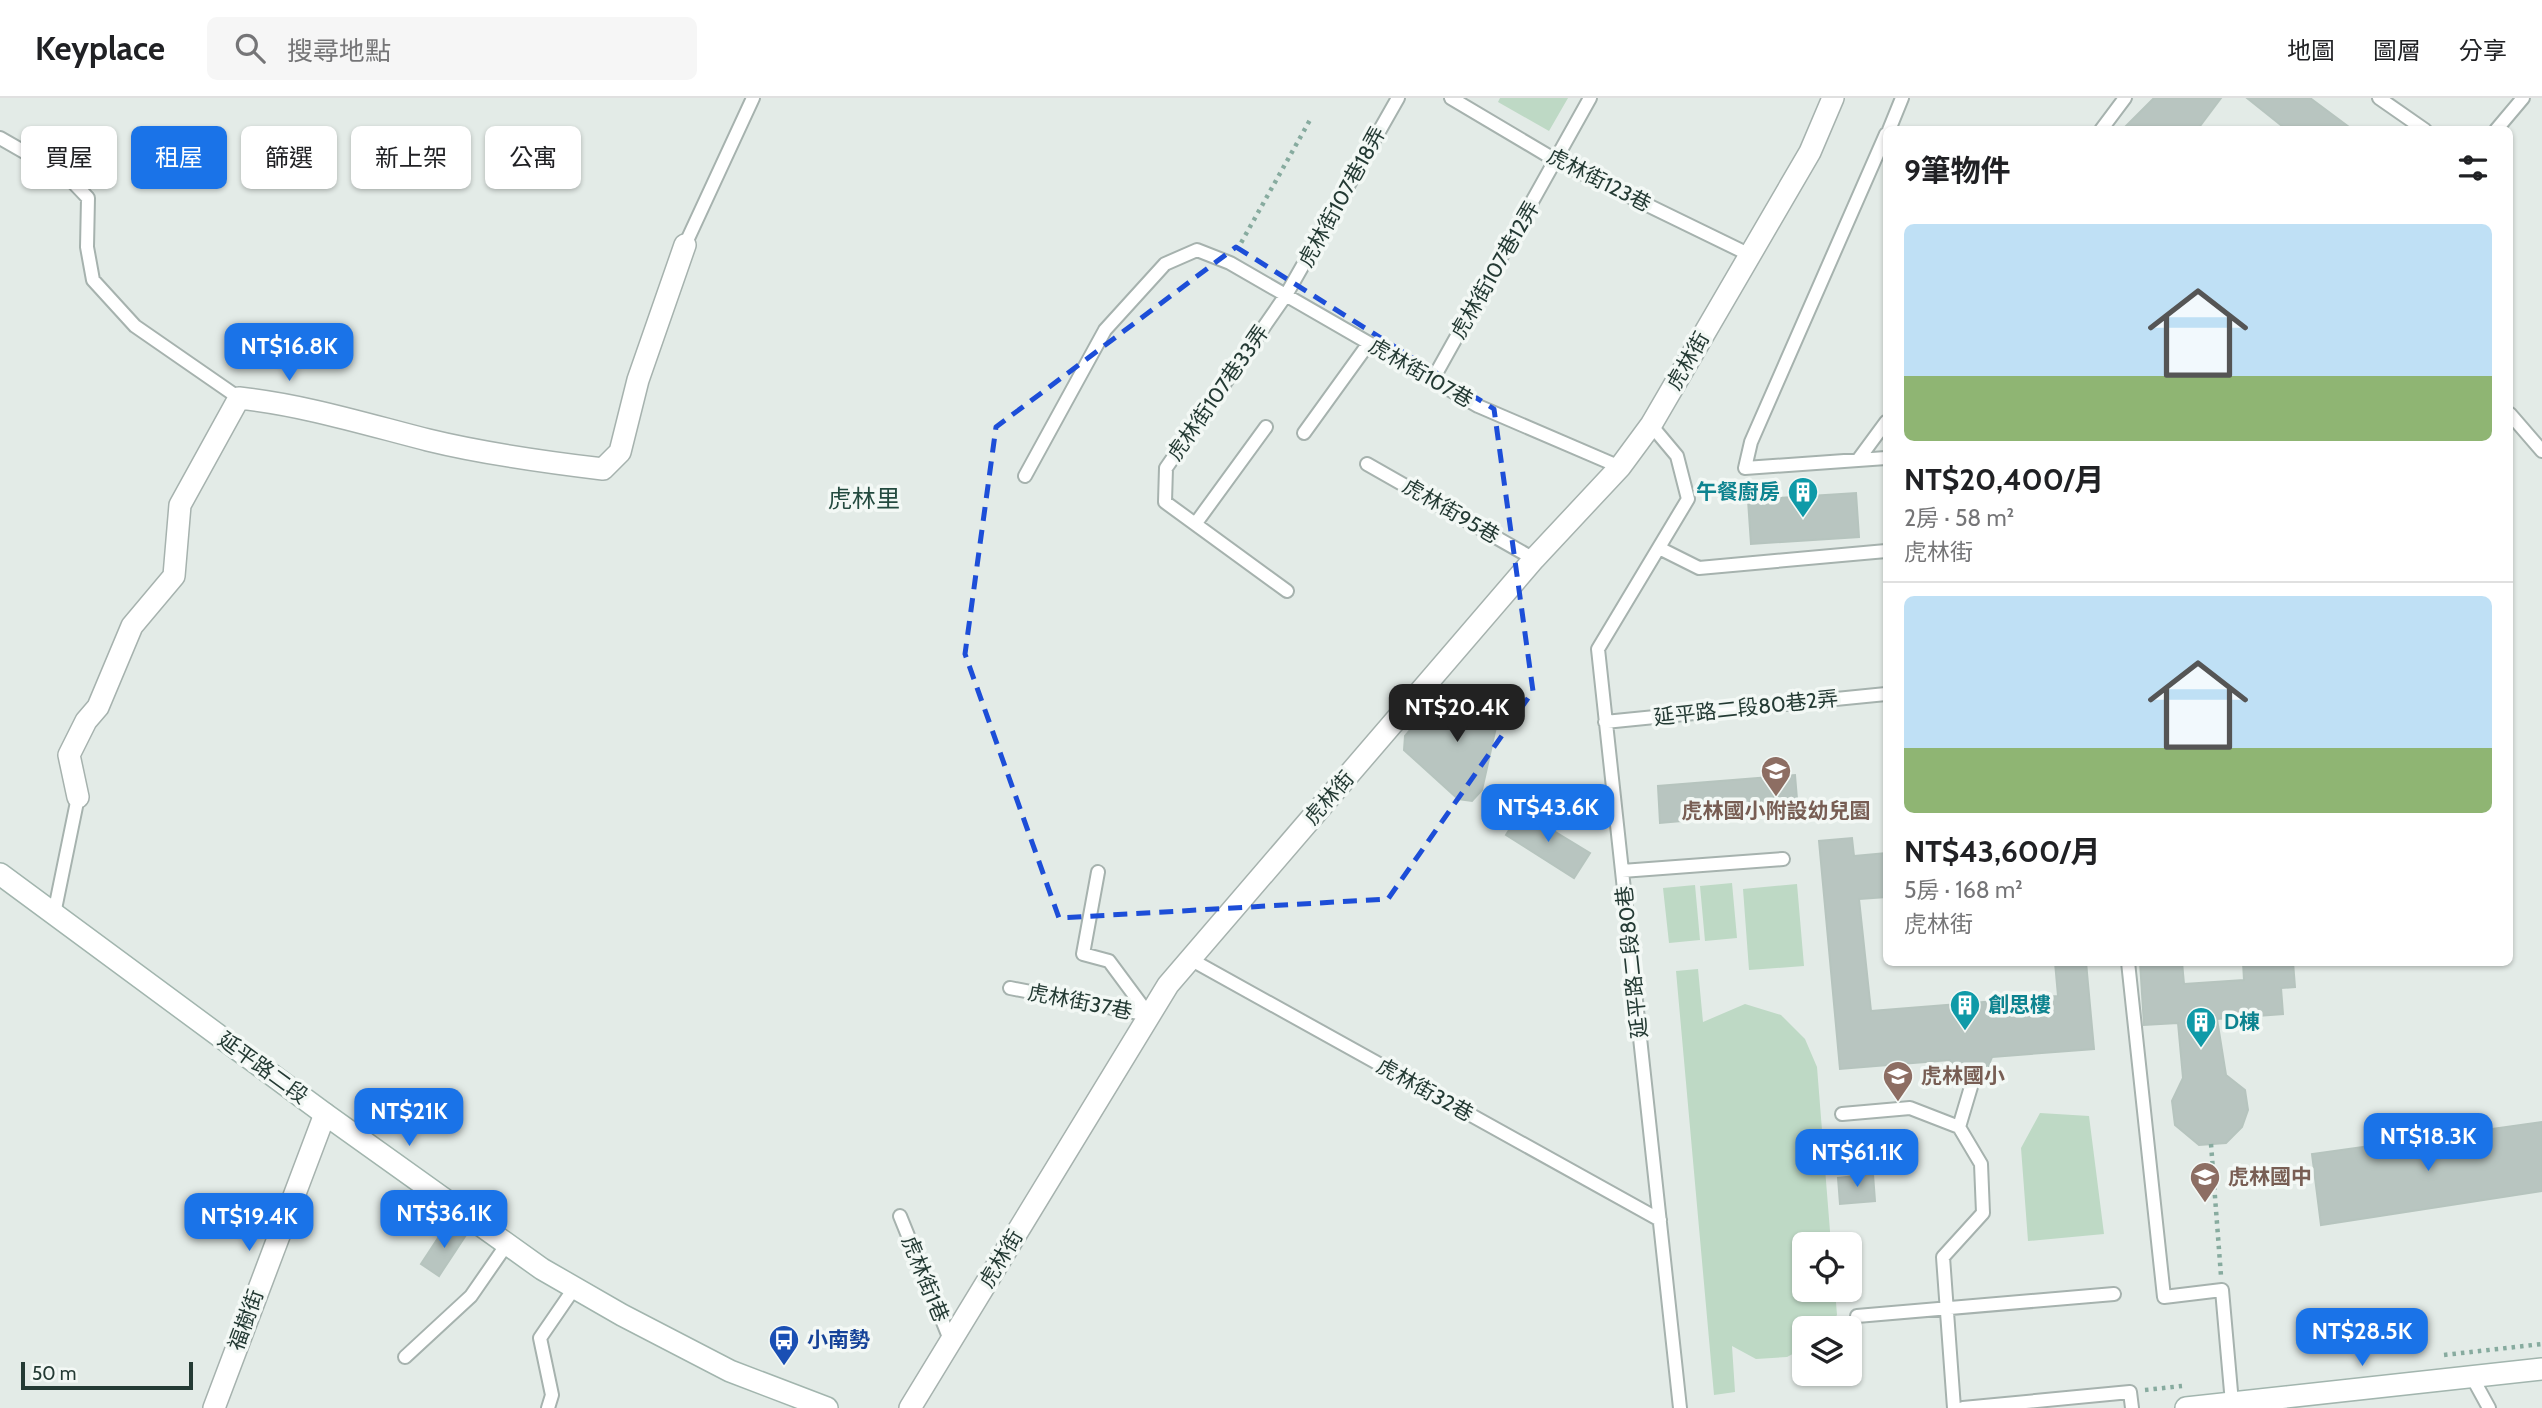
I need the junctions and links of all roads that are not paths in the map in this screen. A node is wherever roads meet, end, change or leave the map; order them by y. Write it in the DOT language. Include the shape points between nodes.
graph roads {
  1 [pos="753,98"];
  2 [pos="1398,98"];
  3 [pos="1451,98"];
  4 [pos="1590,98"];
  5 [pos="1833,98"];
  6 [pos="1902,98"];
  7 [pos="2124,98"];
  8 [pos="2379,98"];
  9 [pos="2523,98"];
  10 [pos="1890,126"];
  11 [pos="2104,126"];
  12 [pos="2419,126"];
  13 [pos="2500,126"];
  14 [pos="0,138"];
  15 [pos="1883,143"];
  16 [pos="1557,161"];
  17 [pos="685,245"];
  18 [pos="1750,255"];
  19 [pos="1286,295"];
  20 [pos="1369,343"];
  21 [pos="1433,379"];
  22 [pos="239,398"];
  23 [pos="2513,417"];
  24 [pos="1651,425"];
  25 [pos="1883,426"];
  26 [pos="1266,427"];
  27 [pos="1304,433"];
  28 [pos="2542,451"];
  29 [pos="1883,458"];
  30 [pos="1858,460"];
  31 [pos="1367,464"];
  32 [pos="1620,467"];
  33 [pos="1025,476"];
  34 [pos="1196,523"];
  35 [pos="1659,548"];
  36 [pos="1883,551"];
  37 [pos="1534,559"];
  38 [pos="1287,591"];
  39 [pos="1883,694"];
  40 [pos="1605,722"];
  41 [pos="78,797"];
  42 [pos="1783,859"];
  43 [pos="1622,871"];
  44 [pos="1098,872"];
  45 [pos="0,874"];
  46 [pos="54,914"];
  47 [pos="1190,959"];
  48 [pos="2129,966"];
  49 [pos="1010,988"];
  50 [pos="1149,1015"];
  51 [pos="1973,1080"];
  52 [pos="325,1114"];
  53 [pos="1842,1114"];
  54 [pos="1959,1127"];
  55 [pos="900,1216"];
  56 [pos="1660,1220"];
  57 [pos="507,1244"];
  58 [pos="575,1287"];
  59 [pos="2113,1294"];
  60 [pos="1946,1307"];
  61 [pos="1857,1316"];
  62 [pos="951,1342"];
  63 [pos="405,1357"];
  64 [pos="2542,1369"];
  65 [pos="2472,1377"];
  66 [pos="2232,1403"];
  67 [pos="214,1408"];
  68 [pos="548,1408"];
  69 [pos="827,1408"];
  70 [pos="910,1408"];
  71 [pos="1680,1408"];
  72 [pos="1954,1408"];
  73 [pos="1963,1408"];
  74 [pos="2132,1408"];
  75 [pos="2186,1408"];
  76 [pos="2489,1408"];
  1 -- 17 [label="lane"];
  2 -- 19 [label="lane, 虎林街107巷18弄"];
  3 -- 16 [label="lane, 虎林街123巷"];
  4 -- 16 [label="lane, 虎林街107巷12弄"];
  5 -- 18 [label="street, 虎林街" via="1810,152"];
  6 -- 10 [label="lane"];
  7 -- 11 [label="lane"];
  8 -- 12 [label="lane"];
  9 -- 13 [label="lane"];
  14 -- 22 [label="lane" via="68,177 88,198 86,247 93,280 135,326"];
  15 -- 30 [label="lane" via="1756,430 1745,468"];
  16 -- 18 [label="lane, 虎林街123巷"];
  16 -- 21 [label="lane, 虎林街107巷12弄"];
  17 -- 22 [label="street" via="638,380 620,452 603,469 529,461 314,409"];
  18 -- 24 [label="street, 虎林街"];
  19 -- 20 [label="lane, 虎林街107巷"];
  19 -- 33 [label="lane, 虎林街107巷" via="1197,250 1165,264 1105,330"];
  19 -- 34 [label="lane, 虎林街107巷33弄" via="1166,468 1165,502"];
  20 -- 21 [label="lane, 虎林街107巷"];
  20 -- 27 [label="lane"];
  21 -- 32 [label="lane, 虎林街107巷" via="1478,406"];
  22 -- 41 [label="street" via="180,505 174,576 132,626 98,707 69,755"];
  23 -- 28 [label="lane"];
  24 -- 32 [label="street, 虎林街"];
  24 -- 35 [label="lane, 延平路二段80巷" via="1677,456 1688,499"];
  25 -- 30 [label="lane"];
  26 -- 34 [label="lane"];
  29 -- 30 [label="lane"];
  31 -- 37 [label="lane, 虎林街95巷"];
  32 -- 37 [label="street, 虎林街"];
  34 -- 38 [label="lane, 虎林街107巷33弄"];
  35 -- 36 [label="lane" via="1699,568"];
  35 -- 40 [label="lane, 延平路二段80巷" via="1598,649"];
  37 -- 47 [label="street, 虎林街"];
  39 -- 40 [label="lane, 延平路二段80巷2弄"];
  40 -- 43 [label="lane, 延平路二段80巷"];
  41 -- 46 [label="lane"];
  42 -- 43 [label="lane"];
  43 -- 56 [label="lane, 延平路二段80巷"];
  44 -- 50 [label="lane" via="1083,954 1109,961"];
  45 -- 46 [label="street, 延平路二段"];
  46 -- 52 [label="street, 延平路二段"];
  47 -- 50 [label="street, 虎林街"];
  47 -- 56 [label="lane, 虎林街32巷"];
  48 -- 66 [label="lane" via="2164,1297 2222,1290"];
  49 -- 50 [label="lane, 虎林街37巷"];
  50 -- 62 [label="street, 虎林街"];
  51 -- 54 [label="lane"];
  52 -- 57 [label="street, 延平路二段"];
  52 -- 67 [label="street, 福樹街"];
  53 -- 54 [label="lane" via="1910,1108"];
  54 -- 60 [label="lane" via="1981,1164 1983,1213 1943,1257"];
  55 -- 62 [label="lane, 虎林街1巷"];
  56 -- 71 [label="lane, 延平路二段80巷"];
  57 -- 58 [label="street, 延平路二段"];
  57 -- 63 [label="lane" via="471,1296"];
  58 -- 68 [label="lane" via="540,1338 552,1395"];
  58 -- 69 [label="street, 延平路二段" via="730,1371"];
  59 -- 60 [label="lane"];
  60 -- 61 [label="lane"];
  60 -- 72 [label="lane"];
  62 -- 70 [label="street, 虎林街"];
  64 -- 65 [label="street"];
  65 -- 66 [label="street"];
  65 -- 76 [label="lane"];
  66 -- 75 [label="street"];
  73 -- 74 [label="lane" via="2130,1392"];
}
